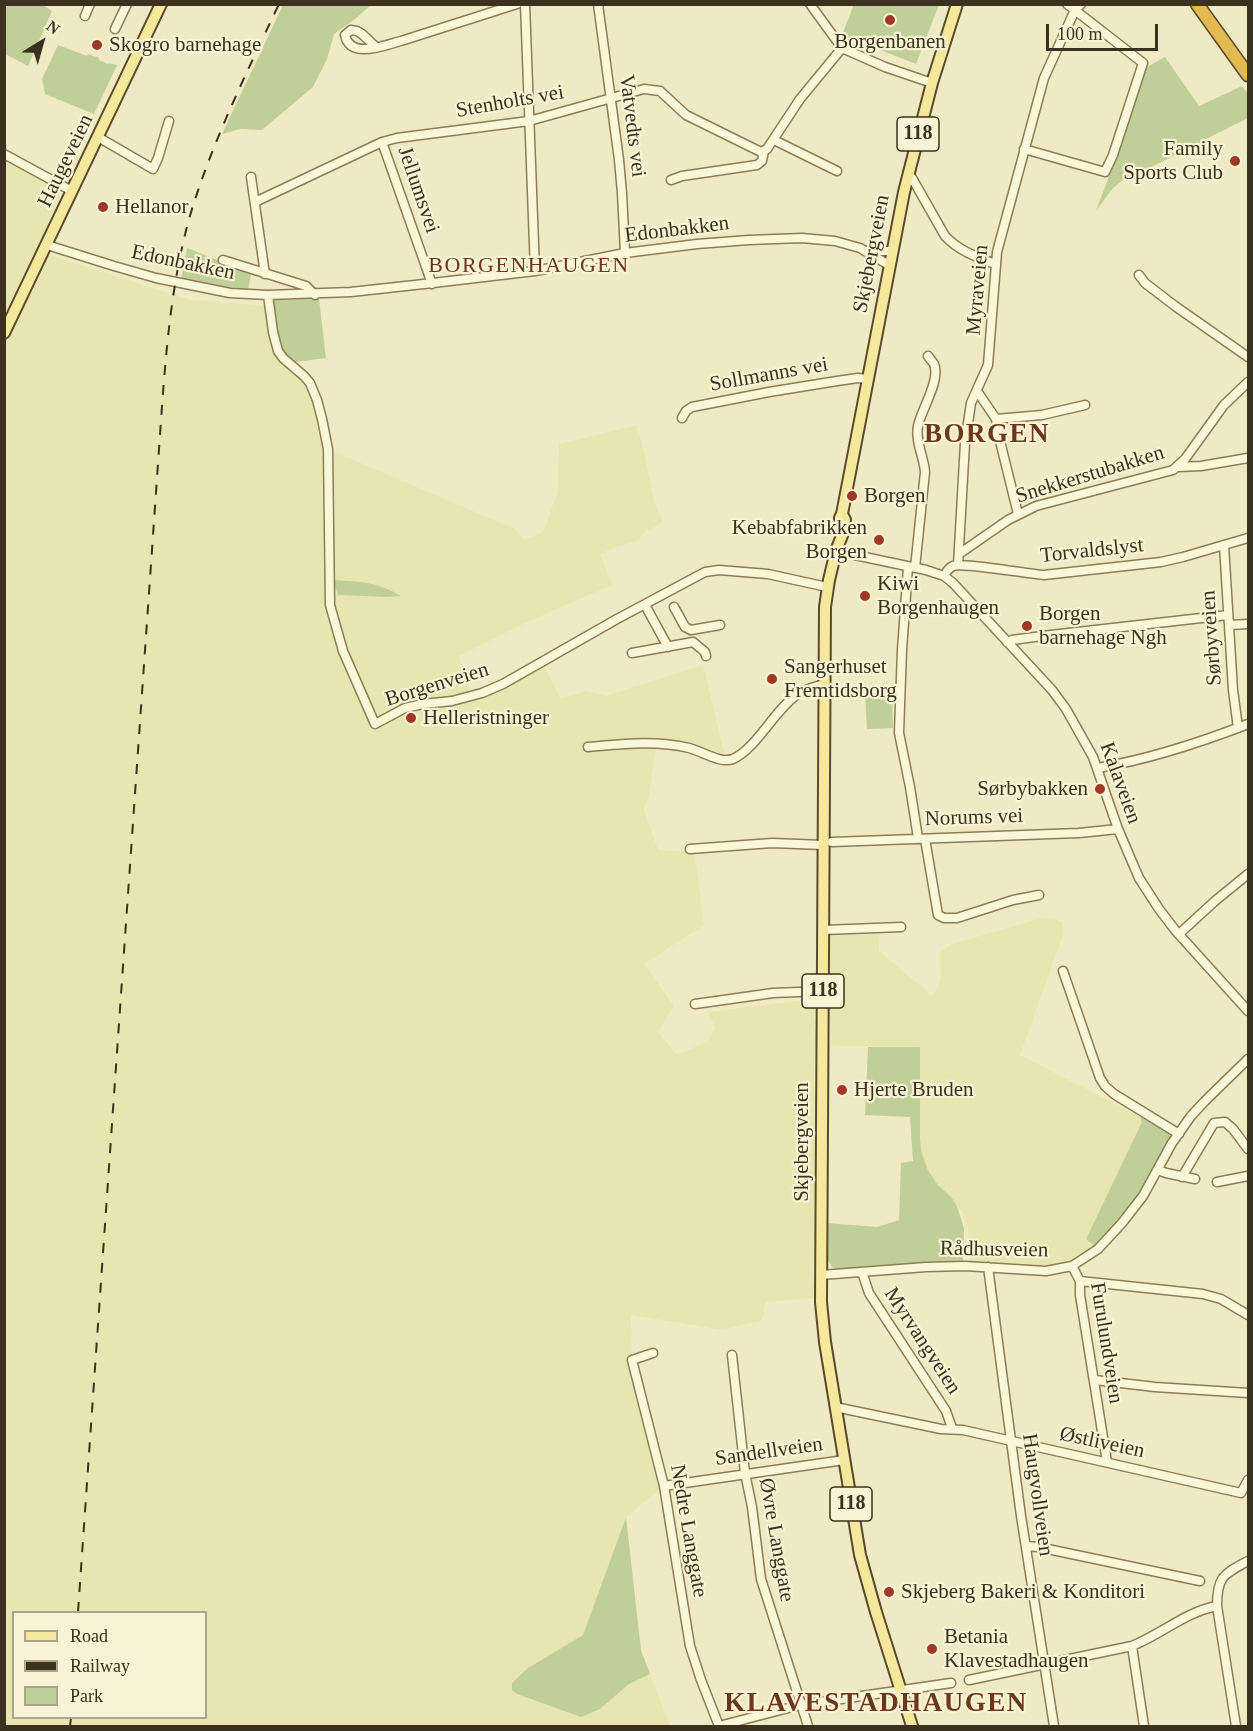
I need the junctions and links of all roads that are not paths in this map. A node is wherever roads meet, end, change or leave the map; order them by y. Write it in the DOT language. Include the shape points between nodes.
graph roads {
  1 [pos="90,4"];
  2 [pos="161,4"];
  3 [pos="518,4"];
  4 [pos="525,4"];
  5 [pos="598,4"];
  6 [pos="810,4"];
  7 [pos="957,4"];
  8 [pos="1197,4"];
  9 [pos="126,5"];
  10 [pos="1074,6"];
  11 [pos="85,16"];
  12 [pos="115,29"];
  13 [pos="376,47"];
  14 [pos="842,48"];
  15 [pos="1248,75"];
  16 [pos="932,83"];
  17 [pos="611,99"];
  18 [pos="169,121"];
  19 [pos="529,121"];
  20 [pos="99,137"];
  21 [pos="774,140"];
  22 [pos="382,142"];
  23 [pos="1024,149"];
  24 [pos="764,151"];
  25 [pos="4,154"];
  26 [pos="837,171"];
  27 [pos="908,175"];
  28 [pos="251,177"];
  29 [pos="671,180"];
  30 [pos="72,191"];
  31 [pos="255,202"];
  32 [pos="47,245"];
  33 [pos="864,251"];
  34 [pos="892,251"];
  35 [pos="625,253"];
  36 [pos="223,260"];
  37 [pos="995,264"];
  38 [pos="889,266"];
  39 [pos="535,271"];
  40 [pos="265,274"];
  41 [pos="1139,275"];
  42 [pos="432,284"];
  43 [pos="315,295"];
  44 [pos="268,296"];
  45 [pos="4,333"];
  46 [pos="928,356"];
  47 [pos="1248,357"];
  48 [pos="868,379"];
  49 [pos="1248,382"];
  50 [pos="977,391"];
  51 [pos="1085,405"];
  52 [pos="682,418"];
  53 [pos="996,419"];
  54 [pos="1248,458"];
  55 [pos="1178,467"];
  56 [pos="1018,514"];
  57 [pos="1248,538"];
  58 [pos="1224,545"];
  59 [pos="836,550"];
  60 [pos="959,554"];
  61 [pos="958,565"];
  62 [pos="911,567"];
  63 [pos="944,576"];
  64 [pos="827,587"];
  65 [pos="645,604"];
  66 [pos="674,607"];
  67 [pos="1228,615"];
  68 [pos="1248,624"];
  69 [pos="720,625"];
  70 [pos="1229,625"];
  71 [pos="1007,642"];
  72 [pos="668,647"];
  73 [pos="632,653"];
  74 [pos="706,656"];
  75 [pos="824,684"];
  76 [pos="1248,724"];
  77 [pos="1238,728"];
  78 [pos="588,747"];
  79 [pos="1098,768"];
  80 [pos="1118,829"];
  81 [pos="921,839"];
  82 [pos="828,844"];
  83 [pos="690,849"];
  84 [pos="1248,874"];
  85 [pos="1039,895"];
  86 [pos="901,927"];
  87 [pos="824,930"];
  88 [pos="1179,934"];
  89 [pos="1063,971"];
  90 [pos="823,991"];
  91 [pos="695,1004"];
  92 [pos="1248,1011"];
  93 [pos="1248,1059"];
  94 [pos="1179,1134"];
  95 [pos="1248,1149"];
  96 [pos="1158,1170"];
  97 [pos="1248,1176"];
  98 [pos="1182,1177"];
  99 [pos="1195,1179"];
  100 [pos="1217,1182"];
  101 [pos="1072,1266"];
  102 [pos="987,1267"];
  103 [pos="862,1272"];
  104 [pos="821,1275"];
  105 [pos="1080,1281"];
  106 [pos="1248,1316"];
  107 [pos="653,1353"];
  108 [pos="732,1355"];
  109 [pos="1095,1380"];
  110 [pos="1248,1393"];
  111 [pos="835,1407"];
  112 [pos="952,1428"];
  113 [pos="1012,1442"];
  114 [pos="844,1460"];
  115 [pos="1107,1462"];
  116 [pos="745,1473"];
  117 [pos="1248,1480"];
  118 [pos="664,1486"];
  119 [pos="1026,1546"];
  120 [pos="1248,1561"];
  121 [pos="1200,1581"];
  122 [pos="1217,1606"];
  123 [pos="1132,1646"];
  124 [pos="1045,1663"];
  125 [pos="969,1680"];
  126 [pos="951,1683"];
  127 [pos="901,1691"];
  128 [pos="800,1705"];
  129 [pos="719,1726"];
  130 [pos="808,1726"];
  131 [pos="912,1726"];
  132 [pos="1054,1726"];
  133 [pos="1144,1726"];
  134 [pos="1236,1726"];
  1 -- 11 [label="street"];
  2 -- 20 [label="main road, Haugeveien"];
  3 -- 13 [label="street"];
  4 -- 19 [label="street"];
  5 -- 17 [label="street, Vatvedts vei"];
  6 -- 14 [label="street"];
  7 -- 16 [label="main road, Skjebergveien / 118"];
  8 -- 15 [label="highway"];
  9 -- 12 [label="street"];
  10 -- 23 [label="street, Myraveien" via="1045,75"];
  10 -- 23 [label="street" via="1143,63 1113,155 1106,172"];
  14 -- 16 [label="street"];
  14 -- 21 [label="street" via="800,99"];
  16 -- 27 [label="main road, Skjebergveien / 118"];
  17 -- 19 [label="street, Stenholts vei"];
  17 -- 24 [label="street, Stenholts vei" via="644,89 655,90 686,115 750,148"];
  17 -- 35 [label="street, Vatvedts vei"];
  18 -- 20 [label="street" via="153,169"];
  19 -- 22 [label="street, Stenholts vei"];
  19 -- 39 [label="street"];
  20 -- 30 [label="main road, Haugeveien"];
  21 -- 24 [label="street"];
  21 -- 26 [label="street"];
  22 -- 31 [label="street, Stenholts vei"];
  22 -- 42 [label="street, Jellumsvei"];
  23 -- 37 [label="street, Myraveien"];
  24 -- 29 [label="street" via="757,165"];
  25 -- 30 [label="street"];
  27 -- 34 [label="main road, Skjebergveien / 118"];
  27 -- 37 [label="street" via="951,243"];
  28 -- 31 [label="street"];
  30 -- 32 [label="main road, Haugeveien"];
  31 -- 40 [label="street"];
  32 -- 44 [label="street, Edonbakken" via="156,278"];
  32 -- 45 [label="main road, Haugeveien"];
  33 -- 34 [label="street, Edonbakken"];
  33 -- 35 [label="street, Edonbakken" via="835,241 802,238 727,241"];
  33 -- 38 [label="street, Edonbakken"];
  34 -- 38 [label="main road, Skjebergveien / 118"];
  35 -- 39 [label="street, Edonbakken"];
  36 -- 40 [label="street, Edonbakken"];
  37 -- 50 [label="street, Myraveien" via="988,365"];
  38 -- 48 [label="main road, Skjebergveien / 118"];
  39 -- 42 [label="street, Edonbakken"];
  40 -- 43 [label="street, Edonbakken" via="306,286"];
  41 -- 47 [label="street" via="1168,301"];
  42 -- 43 [label="street, Edonbakken"];
  43 -- 44 [label="street, Edonbakken"];
  44 -- 65 [label="street, Borgenveien" via="279,354 310,383 317,400 328,449 330,605 343,651 375,724 405,708 482,693"];
  46 -- 62 [label="street" via="934,364 935,376 917,432 925,472"];
  48 -- 52 [label="street, Sollmanns vei" via="692,407"];
  48 -- 59 [label="main road, Skjebergveien / 118" via="836,532"];
  49 -- 55 [label="street, Snekkerstubakken" via="1218,412"];
  50 -- 53 [label="street"];
  50 -- 60 [label="street, Myraveien" via="971,403 965,443"];
  51 -- 53 [label="street" via="1042,415"];
  53 -- 56 [label="street"];
  54 -- 55 [label="street"];
  55 -- 56 [label="street, Snekkerstubakken"];
  56 -- 60 [label="street, Snekkerstubakken"];
  57 -- 58 [label="street, Torvaldslyst"];
  58 -- 61 [label="street, Torvaldslyst" via="1161,562 1044,576"];
  58 -- 67 [label="street, Sørbyveien"];
  59 -- 62 [label="street"];
  59 -- 64 [label="main road, Skjebergveien / 118"];
  60 -- 61 [label="street"];
  61 -- 63 [label="street"];
  62 -- 63 [label="street"];
  62 -- 81 [label="street" via="899,733"];
  63 -- 71 [label="street, Kalaveien"];
  64 -- 65 [label="street, Borgenveien" via="768,574 713,571"];
  64 -- 75 [label="main road, Skjebergveien / 118"];
  65 -- 72 [label="street"];
  66 -- 69 [label="street" via="685,627 691,630"];
  67 -- 70 [label="street, Sørbyveien"];
  67 -- 71 [label="street"];
  68 -- 70 [label="street"];
  70 -- 77 [label="street, Sørbyveien"];
  71 -- 79 [label="street, Kalaveien" via="1066,709"];
  72 -- 73 [label="street"];
  72 -- 74 [label="street" via="693,642"];
  75 -- 78 [label="street" via="800,693 747,749 726,761 692,749 657,743"];
  75 -- 82 [label="main road, Skjebergveien / 118"];
  76 -- 77 [label="street"];
  77 -- 79 [label="street" via="1185,748"];
  79 -- 80 [label="street, Kalaveien"];
  80 -- 81 [label="street, Norums vei"];
  80 -- 88 [label="street, Kalaveien" via="1139,878"];
  81 -- 82 [label="street, Norums vei"];
  81 -- 85 [label="street" via="933,881 935,905 938,915 944,918 957,918"];
  82 -- 83 [label="street, Norums vei" via="772,843"];
  82 -- 87 [label="main road, Skjebergveien / 118"];
  84 -- 88 [label="street"];
  86 -- 87 [label="street"];
  87 -- 90 [label="main road, Skjebergveien / 118"];
  88 -- 92 [label="street, Kalaveien"];
  89 -- 94 [label="street" via="1105,1086"];
  90 -- 91 [label="street" via="773,993"];
  90 -- 104 [label="main road, Skjebergveien / 118"];
  93 -- 94 [label="street, Rådhusveien" via="1205,1101"];
  94 -- 96 [label="street, Rådhusveien"];
  95 -- 98 [label="street" via="1226,1122 1214,1123"];
  96 -- 98 [label="street"];
  96 -- 101 [label="street, Rådhusveien" via="1122,1223 1098,1249"];
  97 -- 100 [label="street"];
  98 -- 99 [label="street"];
  101 -- 102 [label="street, Rådhusveien" via="1046,1271"];
  101 -- 105 [label="street, Furulundveien"];
  102 -- 103 [label="street, Rådhusveien"];
  102 -- 113 [label="street, Haugvollveien"];
  103 -- 104 [label="street, Rådhusveien"];
  103 -- 112 [label="street, Myrvangveien" via="870,1293 946,1411"];
  104 -- 111 [label="main road, Skjebergveien / 118" via="825,1342"];
  105 -- 106 [label="street" via="1203,1294 1221,1299"];
  105 -- 109 [label="street, Furulundveien"];
  107 -- 118 [label="street, Nedre Langgate" via="632,1360"];
  108 -- 116 [label="street, Øvre Langgate"];
  109 -- 110 [label="street"];
  109 -- 115 [label="street, Furulundveien"];
  111 -- 112 [label="street, Østliveien"];
  111 -- 114 [label="main road, Skjebergveien / 118"];
  112 -- 113 [label="street, Østliveien"];
  113 -- 115 [label="street, Østliveien"];
  113 -- 119 [label="street, Haugvollveien"];
  114 -- 116 [label="street, Sandellveien"];
  114 -- 127 [label="main road, Skjebergveien / 118" via="860,1555"];
  115 -- 117 [label="street, Østliveien" via="1241,1493"];
  116 -- 118 [label="street, Sandellveien"];
  116 -- 128 [label="street, Øvre Langgate" via="761,1579"];
  118 -- 129 [label="street, Nedre Langgate" via="690,1646"];
  119 -- 121 [label="street"];
  119 -- 124 [label="street, Haugvollveien"];
  120 -- 122 [label="street" via="1221,1580"];
  122 -- 123 [label="street" via="1190,1615"];
  122 -- 134 [label="street"];
  123 -- 124 [label="street"];
  123 -- 133 [label="street"];
  124 -- 125 [label="street"];
  124 -- 132 [label="street, Haugvollveien"];
  126 -- 127 [label="street"];
  127 -- 128 [label="street"];
  127 -- 131 [label="main road, Skjebergveien / 118"];
  128 -- 129 [label="street"];
  128 -- 130 [label="street, Øvre Langgate"];
}
